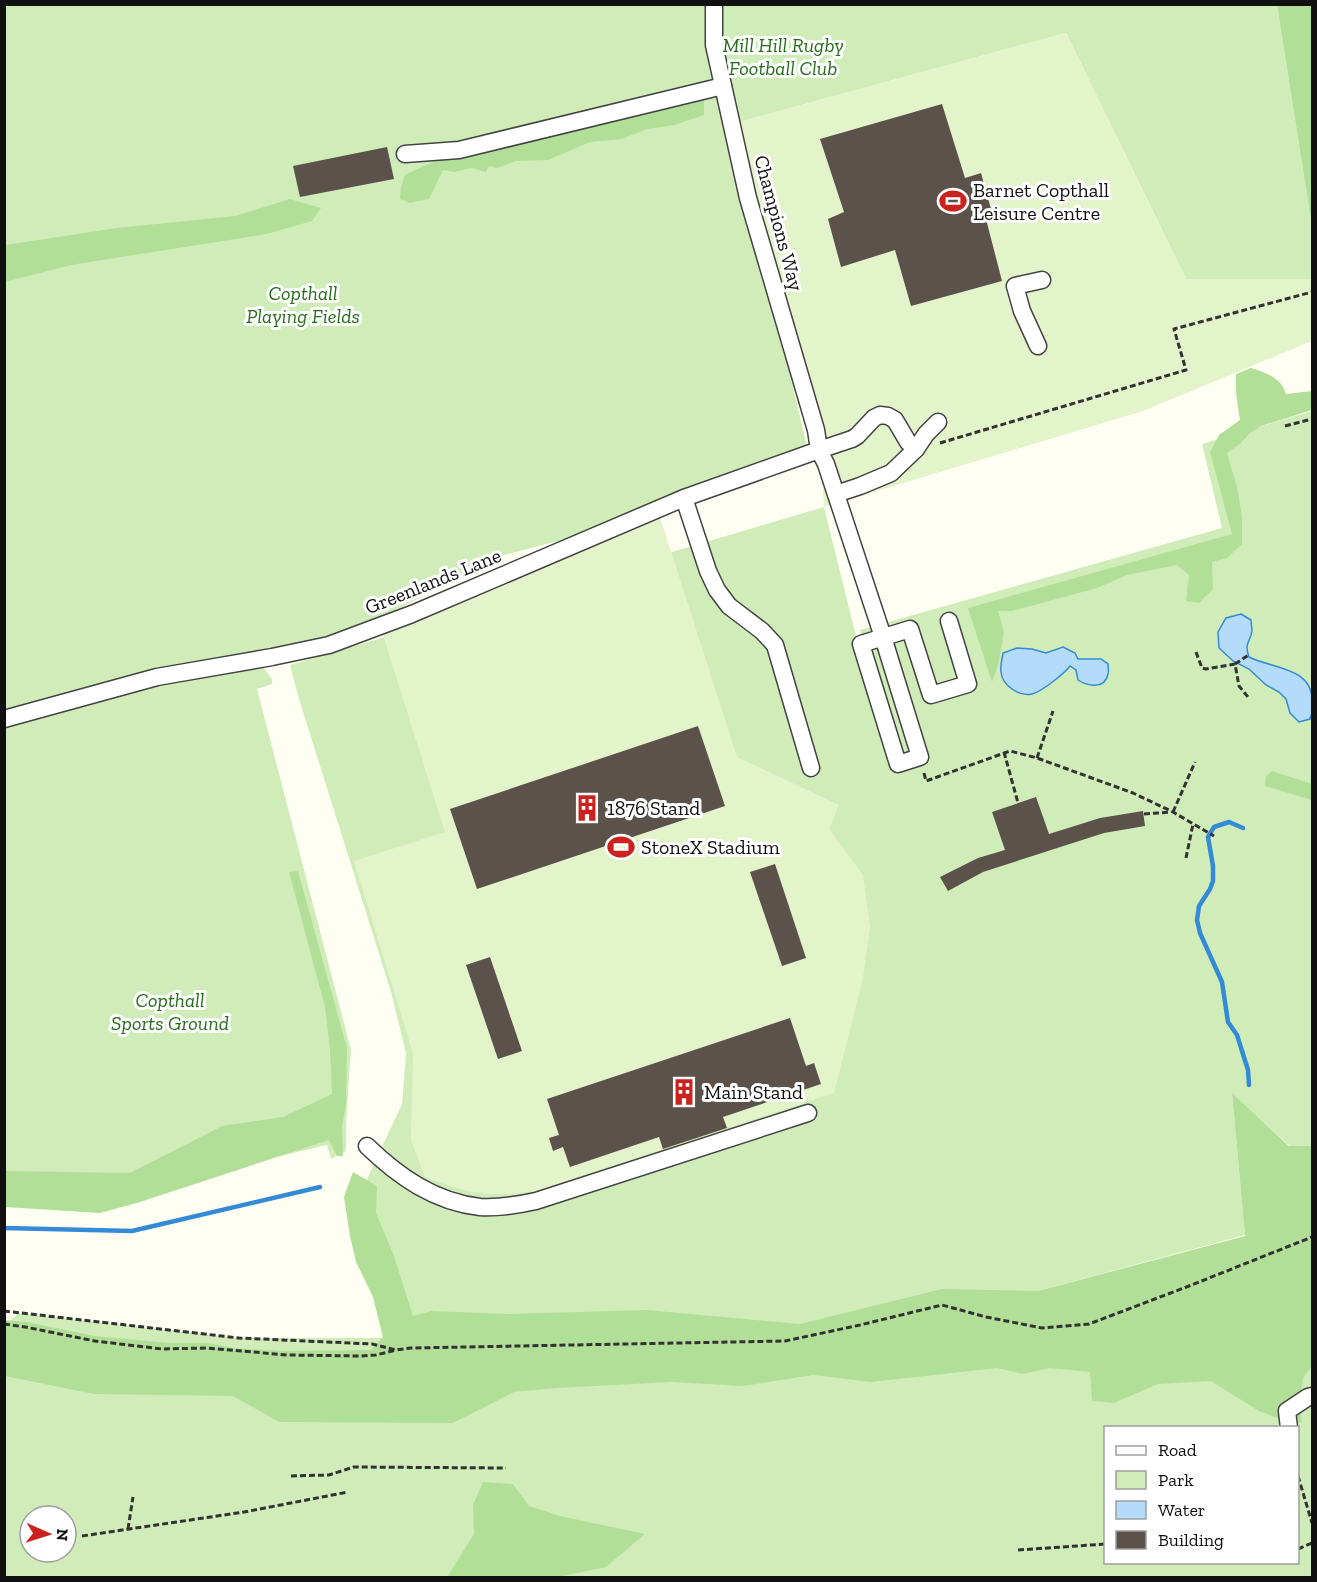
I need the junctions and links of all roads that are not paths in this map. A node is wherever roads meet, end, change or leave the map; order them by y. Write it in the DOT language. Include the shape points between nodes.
graph roads {
  1 [pos="714,4"];
  2 [pos="723,86"];
  3 [pos="405,154"];
  4 [pos="1042,280"];
  5 [pos="1038,346"];
  6 [pos="938,422"];
  7 [pos="916,449"];
  8 [pos="819,450"];
  9 [pos="836,494"];
  10 [pos="684,498"];
  11 [pos="949,621"];
  12 [pos="883,637"];
  13 [pos="931,695"];
  14 [pos="903,704"];
  15 [pos="4,719"];
  16 [pos="812,768"];
  17 [pos="808,1113"];
  18 [pos="367,1146"];
  19 [pos="1312,1396"];
  20 [pos="1289,1426"];
  1 -- 2 [label="street, Champions Way" via="714,45"];
  2 -- 3 [label="street" via="459,150"];
  2 -- 8 [label="street, Champions Way" via="748,198"];
  4 -- 5 [label="street" via="1015,286"];
  6 -- 7 [label="street"];
  7 -- 8 [label="street, Greenlands Lane" via="895,420 880,415 852,439"];
  7 -- 9 [label="street" via="891,473"];
  8 -- 9 [label="street"];
  8 -- 10 [label="street, Greenlands Lane"];
  9 -- 12 [label="street"];
  10 -- 15 [label="street, Greenlands Lane" via="412,614 329,645 157,677"];
  10 -- 16 [label="street" via="717,590 729,606 776,645"];
  11 -- 13 [label="street" via="968,684"];
  12 -- 13 [label="street" via="910,629"];
  12 -- 14 [label="street"];
  12 -- 14 [label="street" via="861,644 898,764 920,757"];
  13 -- 14 [label="street"];
  17 -- 18 [label="street" via="536,1202 509,1206 480,1207 426,1191 403,1178"];
  19 -- 20 [label="street" via="1287,1411"];
}
